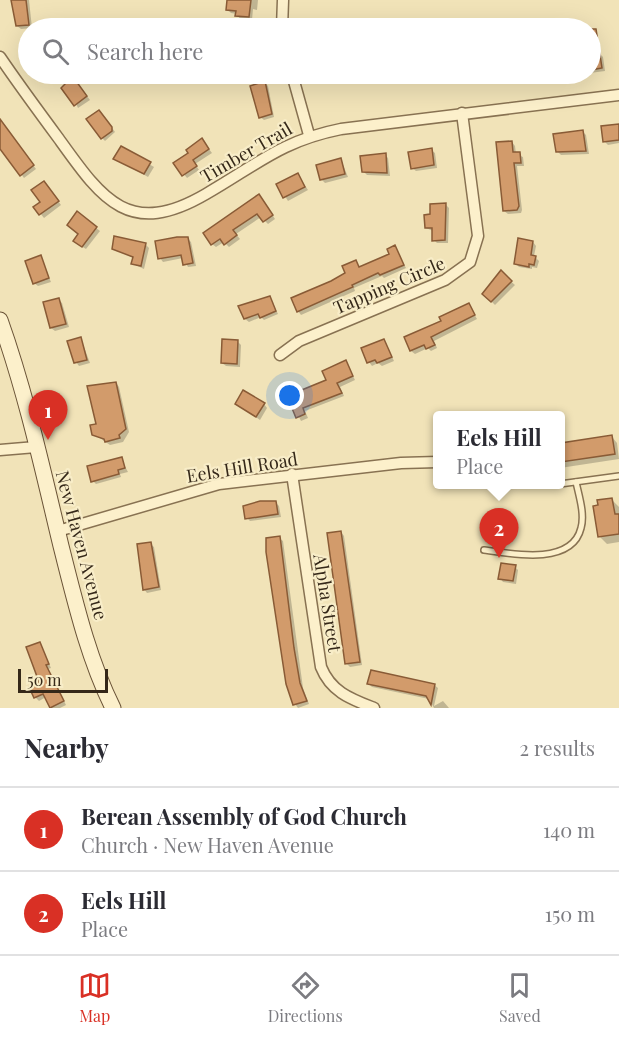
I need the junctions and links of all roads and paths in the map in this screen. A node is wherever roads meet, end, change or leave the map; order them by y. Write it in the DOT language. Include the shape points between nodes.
graph roads {
  1 [pos="284,0"];
  2 [pos="283,18"];
  3 [pos="1,60"];
  4 [pos="18,83"];
  5 [pos="19,84"];
  6 [pos="295,84"];
  7 [pos="619,95"];
  8 [pos="462,113"];
  9 [pos="309,135"];
  10 [pos="0,320"];
  11 [pos="280,355"];
  12 [pos="36,447"];
  13 [pos="0,450"];
  14 [pos="433,462"];
  15 [pos="292,474"];
  16 [pos="619,476"];
  17 [pos="576,482"];
  18 [pos="565,483"];
  19 [pos="58,531"];
  20 [pos="484,550"];
  21 [pos="113,708"];
  22 [pos="374,708"];
  1 -- 2 [label="street"];
  3 -- 4 [label="street, Timber Trail"];
  5 -- 9 [label="street, Timber Trail" via="93,186 114,204 131,211 153,213 191,202 268,154"];
  6 -- 9 [label="street"];
  7 -- 8 [label="street, Timber Trail"];
  8 -- 9 [label="street, Timber Trail"];
  8 -- 11 [label="street, Tapping Circle" via="478,236 470,262 445,280 299,341"];
  10 -- 12 [label="main road, New Haven Avenue"];
  12 -- 13 [label="street"];
  12 -- 19 [label="main road, New Haven Avenue"];
  14 -- 15 [label="street, Eels Hill Road"];
  15 -- 19 [label="street, Eels Hill Road" via="219,483"];
  15 -- 22 [label="street, Alpha Street" via="321,668 340,693"];
  16 -- 17 [label="lane"];
  17 -- 18 [label="lane"];
  17 -- 20 [label="lane" via="582,527 567,547 528,556"];
  19 -- 21 [label="main road, New Haven Avenue" via="87,641"];
}
